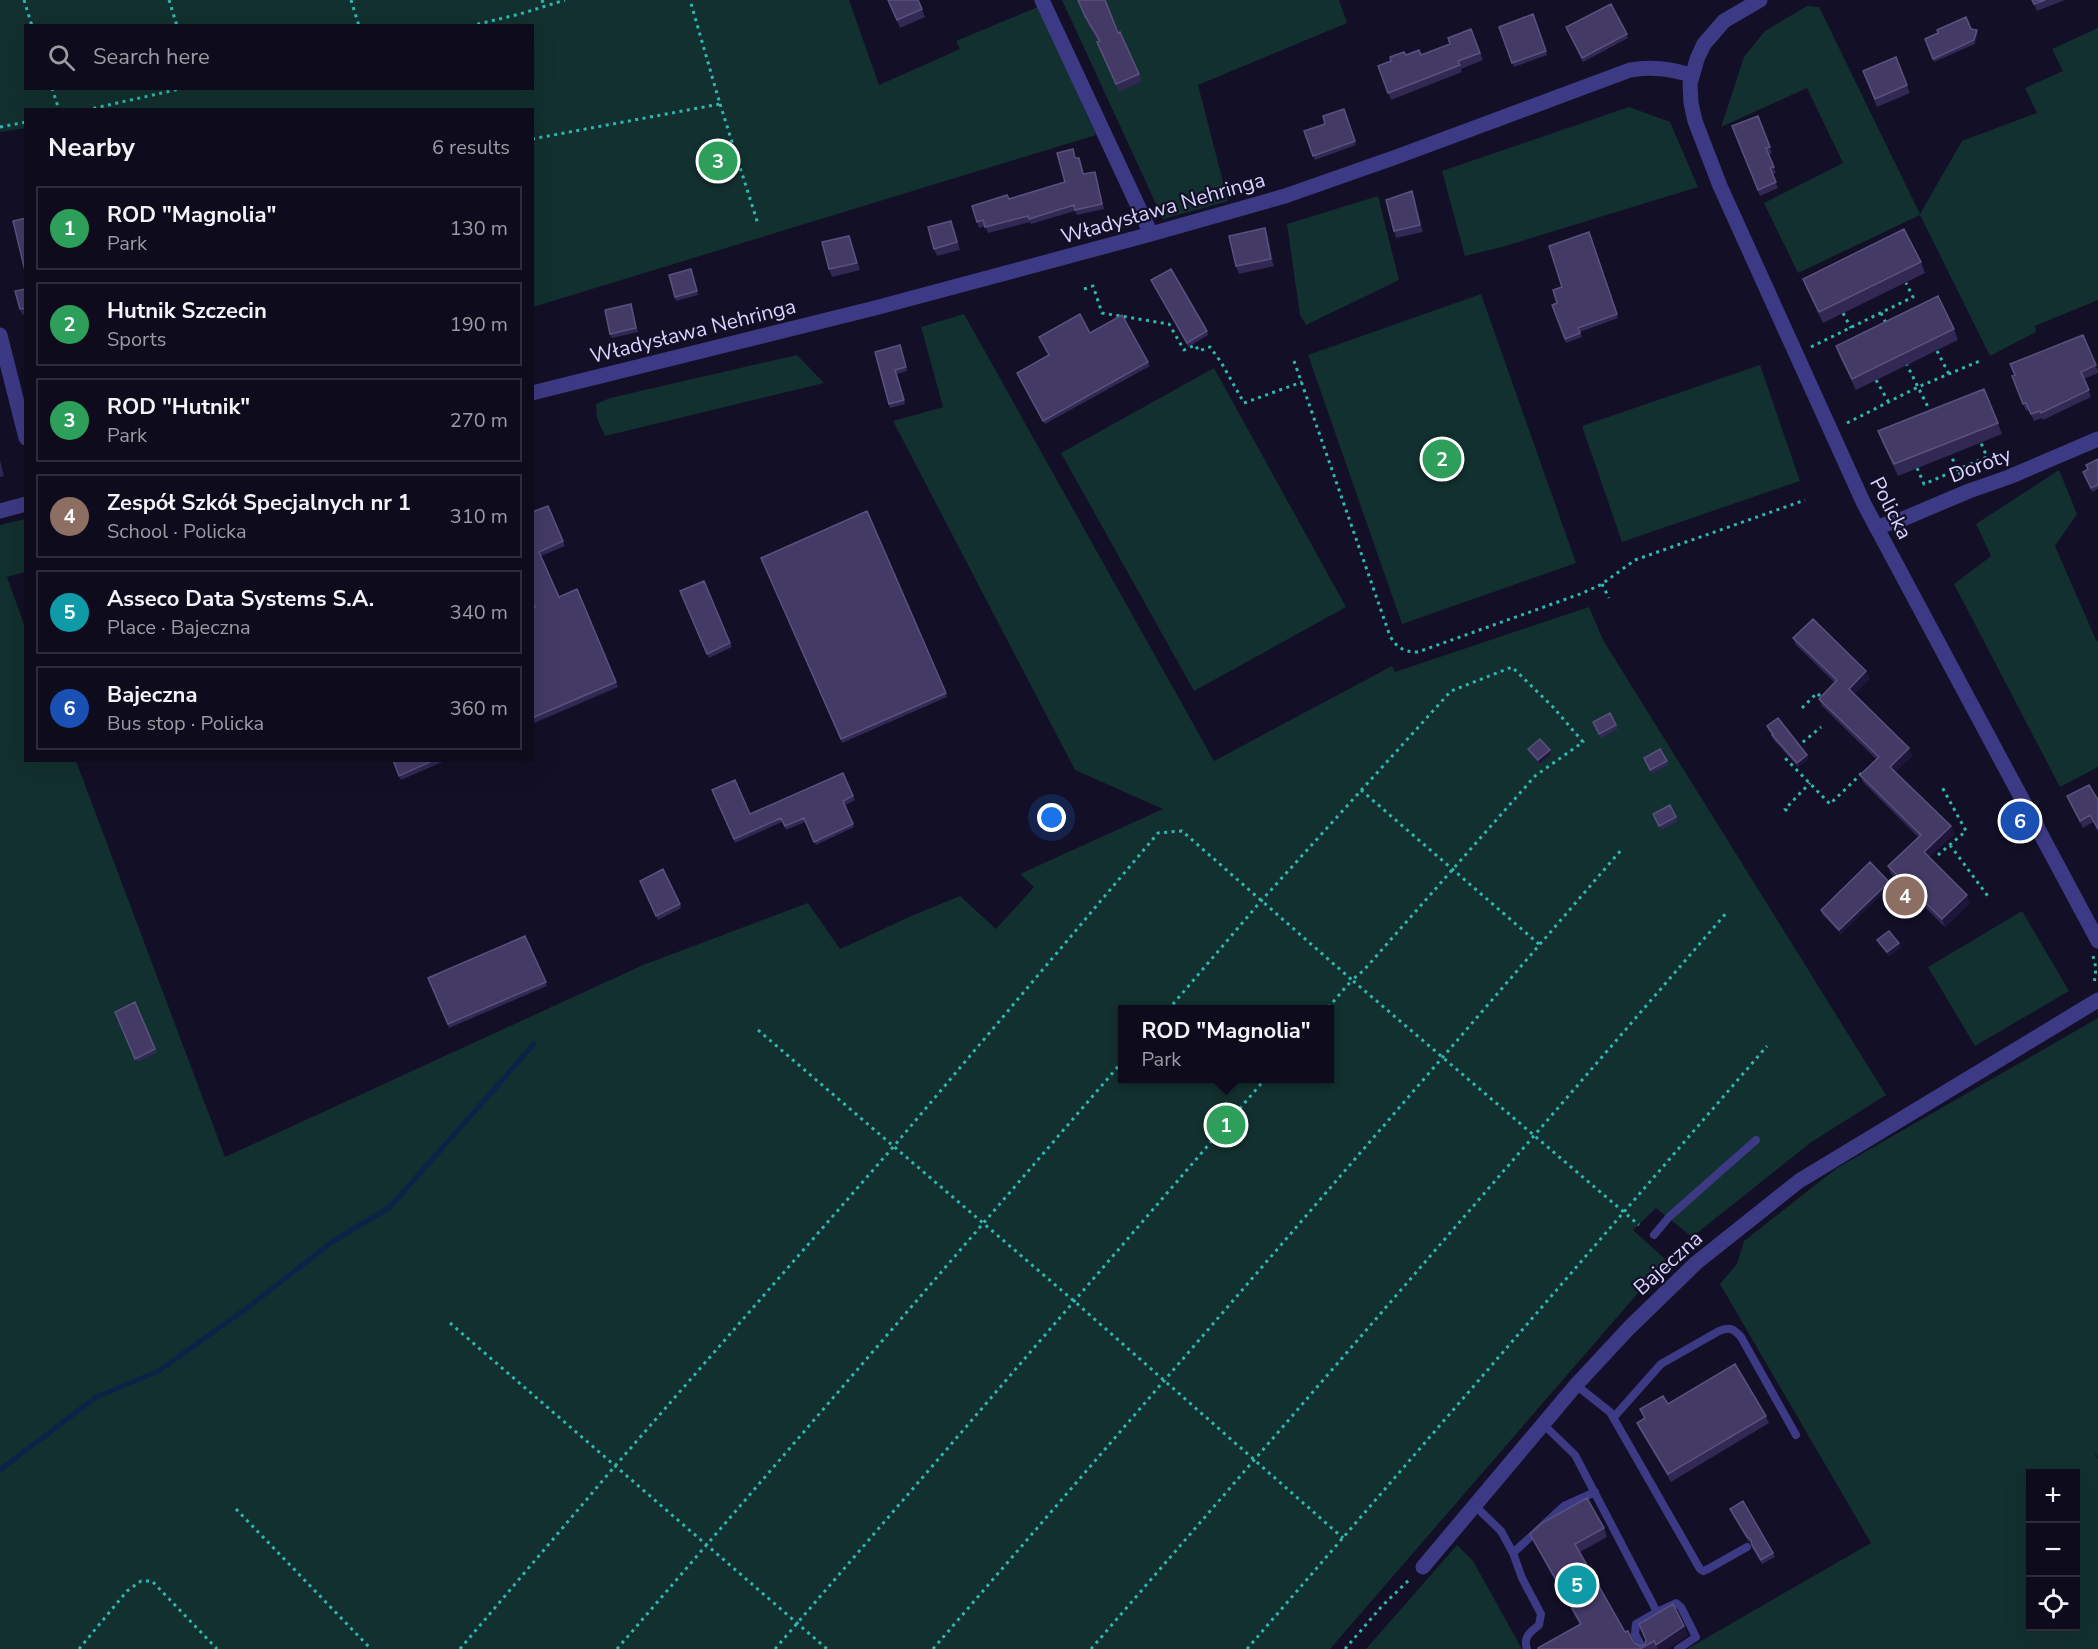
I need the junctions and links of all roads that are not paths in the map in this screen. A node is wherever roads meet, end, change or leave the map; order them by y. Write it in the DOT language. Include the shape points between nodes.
graph roads {
  1 [pos="1042,0"];
  2 [pos="1760,0"];
  3 [pos="1691,75"];
  4 [pos="1151,234"];
  5 [pos="0,335"];
  6 [pos="534,393"];
  7 [pos="24,430"];
  8 [pos="2098,439"];
  9 [pos="24,505"];
  10 [pos="0,511"];
  11 [pos="1876,527"];
  12 [pos="2096,948"];
  13 [pos="2094,995"];
  14 [pos="1756,1140"];
  15 [pos="1654,1235"];
  16 [pos="1576,1385"];
  17 [pos="1614,1417"];
  18 [pos="1543,1424"];
  19 [pos="1796,1435"];
  20 [pos="1595,1492"];
  21 [pos="1474,1505"];
  22 [pos="1747,1547"];
  23 [pos="1513,1553"];
  24 [pos="1423,1567"];
  25 [pos="1657,1612"];
  26 [pos="1527,1649"];
  27 [pos="1643,1649"];
  28 [pos="1678,1649"];
  1 -- 4 [label="street"];
  2 -- 3 [label="street" via="1719,26 1704,44"];
  3 -- 4 [label="street, Władysława Nehringa" via="1660,67 1630,70 1286,196"];
  3 -- 11 [label="street, Policka" via="1692,113 1713,169"];
  4 -- 6 [label="street, Władysława Nehringa"];
  5 -- 7 [label="street"];
  8 -- 11 [label="street, Doroty"];
  9 -- 10 [label="street"];
  11 -- 12 [label="street, Policka"];
  13 -- 16 [label="street, Bajeczna" via="1800,1182 1696,1263"];
  14 -- 15 [label="lane"];
  16 -- 17 [label="lane"];
  16 -- 18 [label="street, Bajeczna"];
  17 -- 19 [label="lane" via="1661,1364 1727,1328 1741,1337"];
  17 -- 22 [label="lane" via="1700,1569 1708,1569"];
  18 -- 20 [label="lane" via="1575,1455"];
  18 -- 21 [label="street, Bajeczna"];
  20 -- 23 [label="lane" via="1564,1506"];
  20 -- 25 [label="lane"];
  21 -- 23 [label="lane" via="1501,1531"];
  21 -- 24 [label="street, Bajeczna"];
  23 -- 26 [label="lane" via="1542,1614 1539,1625 1527,1635"];
  25 -- 27 [label="lane" via="1636,1624 1635,1634"];
  25 -- 28 [label="lane" via="1676,1603 1681,1607 1696,1637"];
}
